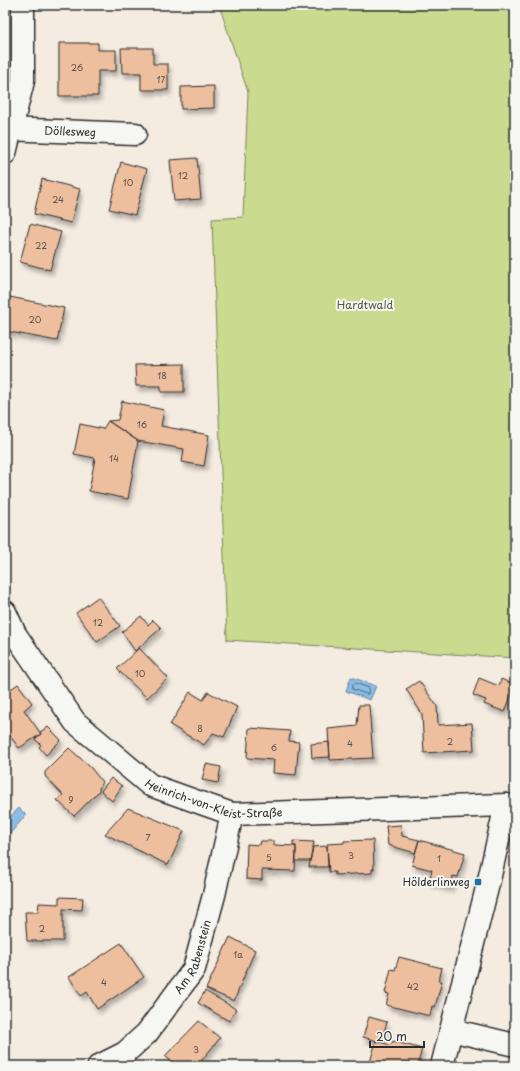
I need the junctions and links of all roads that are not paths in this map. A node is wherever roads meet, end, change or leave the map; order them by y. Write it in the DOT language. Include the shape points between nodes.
graph roads {
  1 [pos="22,5"];
  2 [pos="8,129"];
  3 [pos="135,134"];
  4 [pos="5,153"];
  5 [pos="5,612"];
  6 [pos="511,806"];
  7 [pos="232,814"];
  8 [pos="451,1030"];
  9 [pos="515,1045"];
  10 [pos="99,1066"];
  11 [pos="442,1066"];
  1 -- 2 [label="street" via="23,81"];
  2 -- 3 [label="street, Döllesweg"];
  2 -- 4 [label="street"];
  5 -- 7 [label="street, Heinrich-von-Kleist-Straße" via="15,634 75,722 150,785"];
  6 -- 7 [label="street, Heinrich-von-Kleist-Straße"];
  6 -- 8 [label="street" via="489,880"];
  7 -- 10 [label="street, Am Rabenstein" via="194,969 147,1033 125,1053"];
  8 -- 9 [label="street"];
  8 -- 11 [label="street"];
}
